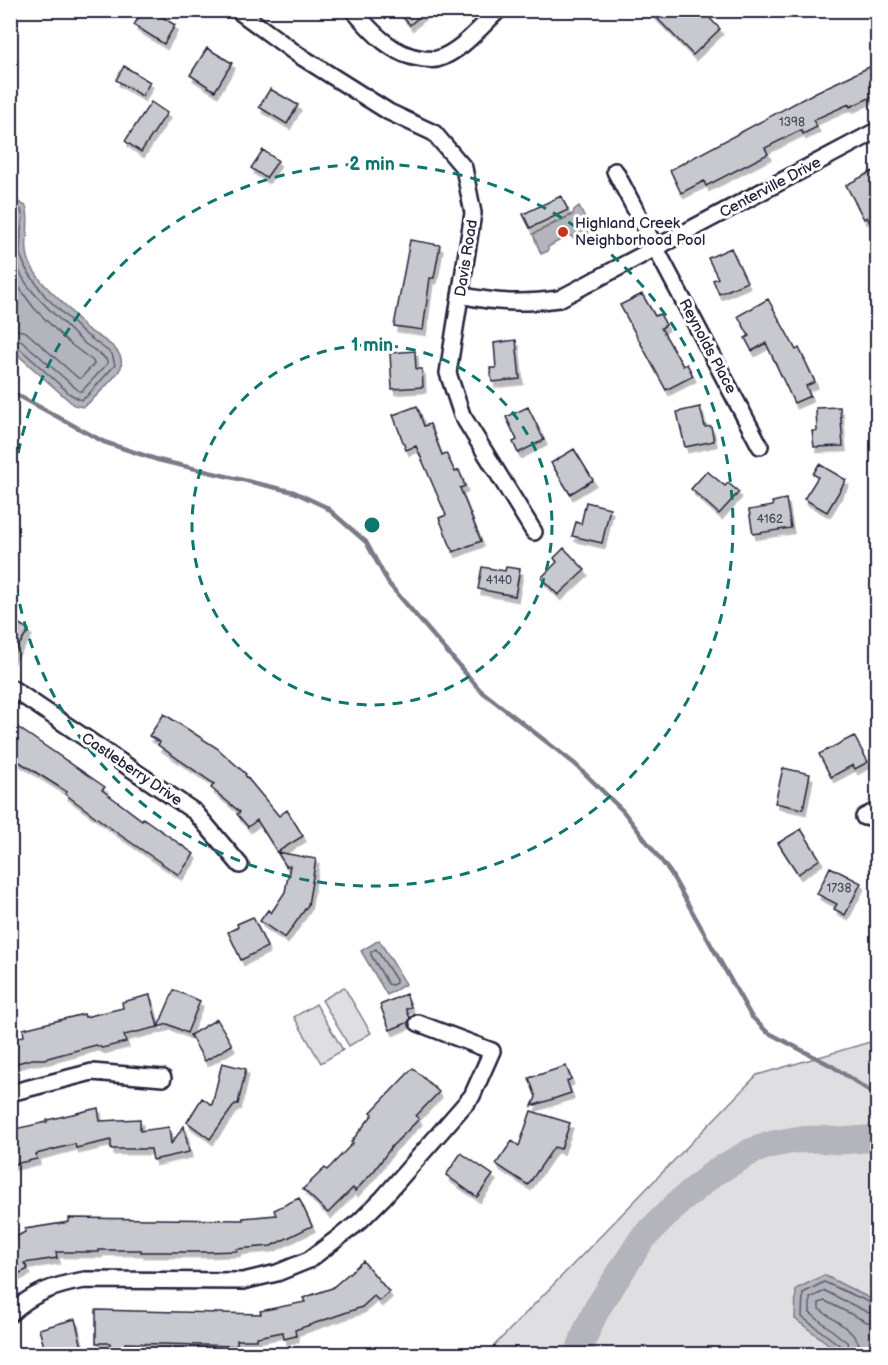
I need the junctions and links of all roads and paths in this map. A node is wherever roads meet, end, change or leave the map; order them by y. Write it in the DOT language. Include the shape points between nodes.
graph roads {
  1 [pos="237,10"];
  2 [pos="353,10"];
  3 [pos="499,10"];
  4 [pos="878,129"];
  5 [pos="615,171"];
  6 [pos="656,248"];
  7 [pos="460,295"];
  8 [pos="760,446"];
  9 [pos="534,532"];
  10 [pos="10,687"];
  11 [pos="240,866"];
  12 [pos="418,1023"];
  13 [pos="163,1078"];
  14 [pos="10,1093"];
  15 [pos="10,1314"];
  1 -- 7 [label="street, Davis Road" via="297,54 389,112 434,133 464,168 473,213"];
  2 -- 3 [label="street" via="373,34 392,48 414,58 436,60 457,48"];
  4 -- 6 [label="street, Centerville Drive"];
  5 -- 6 [label="street, Reynolds Place"];
  6 -- 7 [label="street, Centerville Drive" via="559,299 505,303"];
  6 -- 8 [label="street, Reynolds Place"];
  7 -- 9 [label="street, Davis Road" via="448,373 462,415"];
  10 -- 11 [label="street, Castleberry Drive" via="195,812"];
  12 -- 15 [label="street" via="492,1051 472,1096 383,1198 329,1246 290,1268 243,1281 85,1280 59,1285 31,1296"];
  13 -- 14 [label="street" via="92,1072"];
}
